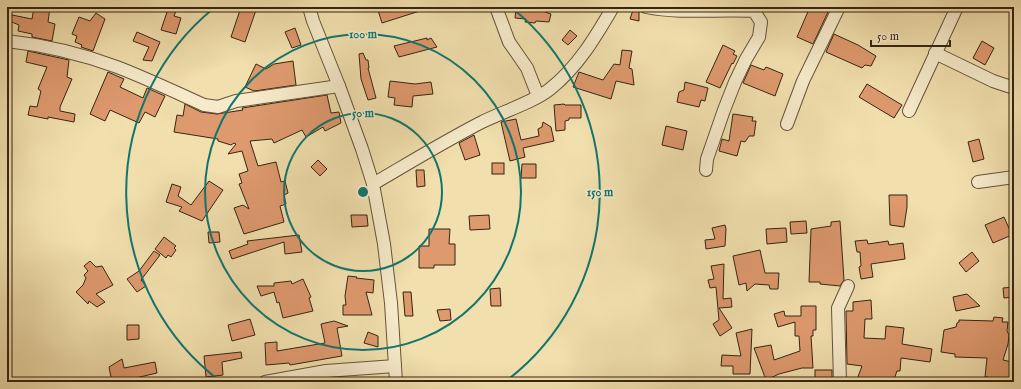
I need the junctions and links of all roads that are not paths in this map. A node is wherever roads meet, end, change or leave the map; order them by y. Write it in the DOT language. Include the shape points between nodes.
graph roads {
  1 [pos="309,7"];
  2 [pos="496,7"];
  3 [pos="613,7"];
  4 [pos="646,7"];
  5 [pos="839,7"];
  6 [pos="956,7"];
  7 [pos="7,41"];
  8 [pos="935,53"];
  9 [pos="338,86"];
  10 [pos="1014,88"];
  11 [pos="538,96"];
  12 [pos="908,111"];
  13 [pos="787,124"];
  14 [pos="706,170"];
  15 [pos="1014,177"];
  16 [pos="978,182"];
  17 [pos="373,184"];
  18 [pos="848,286"];
  19 [pos="395,366"];
  20 [pos="265,382"];
  21 [pos="396,382"];
  22 [pos="840,382"];
  1 -- 9 [label="street" via="312,21"];
  2 -- 11 [label="street" via="509,42 527,68"];
  3 -- 11 [label="street" via="591,44 569,71 550,89"];
  4 -- 14 [label="street" via="680,11 754,11 762,22 759,37 746,59 724,110 707,159"];
  5 -- 13 [label="street" via="803,81"];
  6 -- 8 [label="street"];
  7 -- 9 [label="street" via="41,46 116,67 204,104 218,106"];
  8 -- 10 [label="street" via="993,81"];
  8 -- 12 [label="street"];
  9 -- 17 [label="street"];
  11 -- 17 [label="street" via="501,112"];
  15 -- 16 [label="street"];
  17 -- 19 [label="street" via="384,244"];
  18 -- 22 [label="street" via="838,308"];
  19 -- 20 [label="street" via="326,371"];
  19 -- 21 [label="street"];
}
